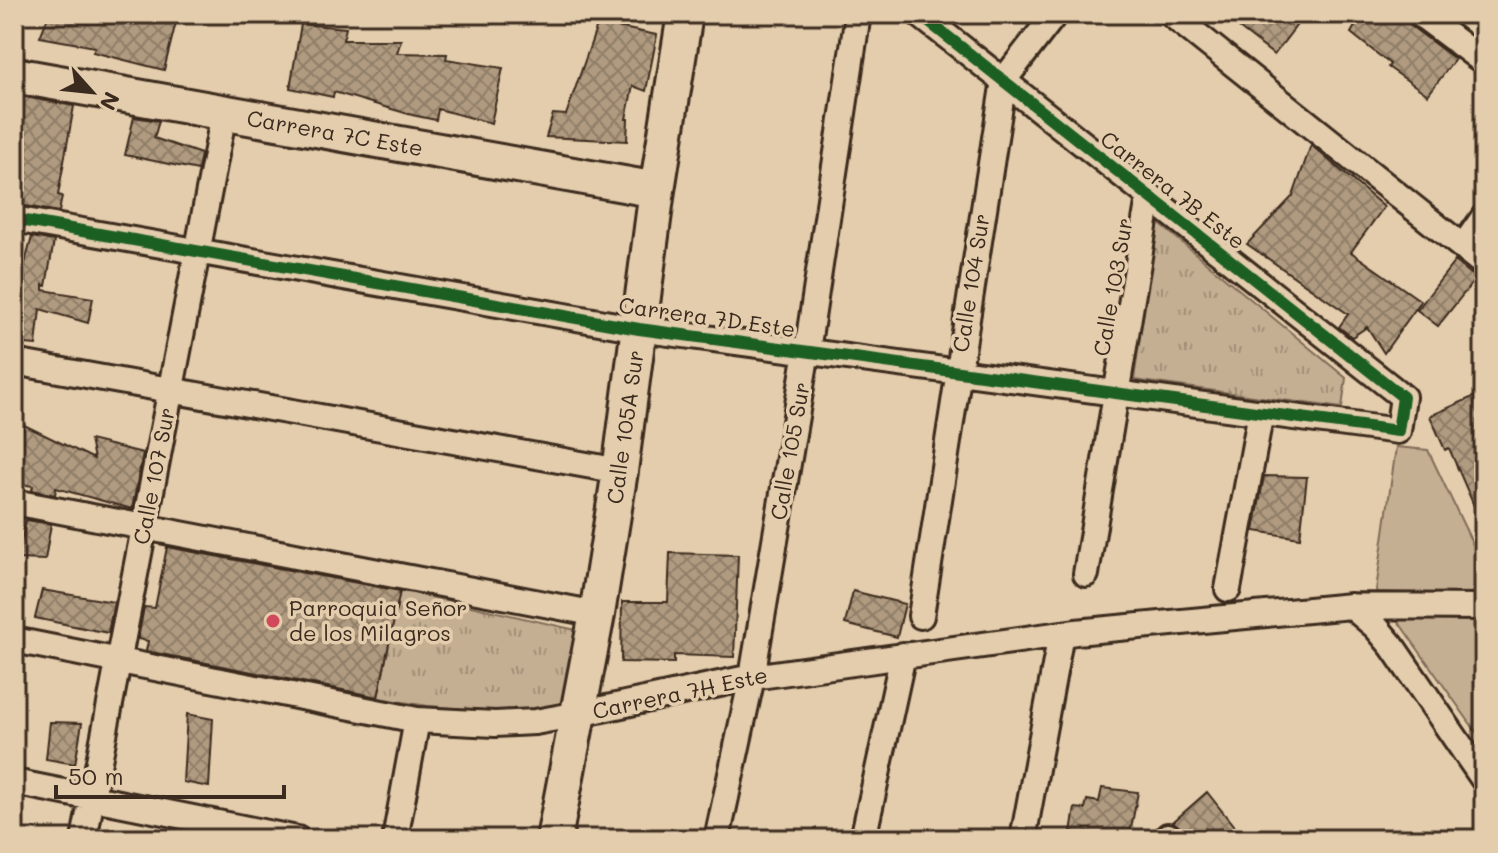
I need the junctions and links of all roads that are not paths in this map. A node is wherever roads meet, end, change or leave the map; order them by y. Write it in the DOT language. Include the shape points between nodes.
graph roads {
  1 [pos="685,14"];
  2 [pos="858,14"];
  3 [pos="919,14"];
  4 [pos="1055,14"];
  5 [pos="1171,14"];
  6 [pos="1420,14"];
  7 [pos="1448,24"];
  8 [pos="1484,62"];
  9 [pos="14,75"];
  10 [pos="1004,80"];
  11 [pos="224,113"];
  12 [pos="657,190"];
  13 [pos="1149,197"];
  14 [pos="1484,217"];
  15 [pos="14,219"];
  16 [pos="1463,247"];
  17 [pos="197,251"];
  18 [pos="1484,264"];
  19 [pos="639,329"];
  20 [pos="807,351"];
  21 [pos="14,362"];
  22 [pos="957,371"];
  23 [pos="171,390"];
  24 [pos="1115,393"];
  25 [pos="1261,412"];
  26 [pos="1398,431"];
  27 [pos="620,471"];
  28 [pos="14,502"];
  29 [pos="144,527"];
  30 [pos="1086,574"];
  31 [pos="1228,589"];
  32 [pos="1351,606"];
  33 [pos="1484,607"];
  34 [pos="597,614"];
  35 [pos="921,616"];
  36 [pos="1061,634"];
  37 [pos="14,640"];
  38 [pos="903,655"];
  39 [pos="118,661"];
  40 [pos="752,677"];
  41 [pos="579,714"];
  42 [pos="417,720"];
  43 [pos="1484,780"];
  44 [pos="14,782"];
  45 [pos="92,798"];
  46 [pos="84,839"];
  47 [pos="297,839"];
  48 [pos="395,839"];
  49 [pos="554,839"];
  50 [pos="717,839"];
  51 [pos="863,839"];
  52 [pos="1023,839"];
  1 -- 12 [label="street, Calle 105A Sur"];
  2 -- 20 [label="street, Calle 105 Sur"];
  3 -- 10 [label="street, Carrera 7B Este"];
  4 -- 10 [label="street, Calle 104 Sur"];
  5 -- 16 [label="street"];
  6 -- 7 [label="street"];
  7 -- 8 [label="street"];
  9 -- 11 [label="street, Carrera 7C Este"];
  10 -- 13 [label="street, Carrera 7B Este"];
  10 -- 22 [label="street, Calle 104 Sur"];
  11 -- 12 [label="street, Carrera 7C Este"];
  11 -- 17 [label="street, Calle 107 Sur"];
  12 -- 19 [label="street, Calle 105A Sur"];
  13 -- 24 [label="street, Calle 103 Sur"];
  13 -- 26 [label="street, Carrera 7B Este" via="1403,397"];
  14 -- 16 [label="street"];
  15 -- 17 [label="street, Carrera 7D Este"];
  16 -- 18 [label="street"];
  17 -- 19 [label="street, Carrera 7D Este"];
  17 -- 23 [label="street, Calle 107 Sur"];
  19 -- 20 [label="street, Carrera 7D Este"];
  19 -- 27 [label="street, Calle 105A Sur"];
  20 -- 22 [label="street, Carrera 7D Este"];
  20 -- 40 [label="street, Calle 105 Sur"];
  21 -- 23 [label="street"];
  22 -- 24 [label="street, Carrera 7D Este"];
  22 -- 35 [label="street, Calle 104 Sur"];
  23 -- 27 [label="street"];
  23 -- 29 [label="street, Calle 107 Sur"];
  24 -- 25 [label="street, Carrera 7D Este"];
  24 -- 30 [label="street, Calle 103 Sur"];
  25 -- 26 [label="street, Carrera 7D Este"];
  25 -- 31 [label="street"];
  27 -- 34 [label="street, Calle 105A Sur"];
  28 -- 29 [label="street"];
  29 -- 34 [label="street"];
  29 -- 39 [label="street, Calle 107 Sur"];
  32 -- 33 [label="street, Carrera 7H Este"];
  32 -- 36 [label="street, Carrera 7H Este"];
  32 -- 43 [label="street" via="1392,646"];
  34 -- 41 [label="street, Calle 105A Sur"];
  36 -- 38 [label="street, Carrera 7H Este"];
  36 -- 52 [label="street"];
  37 -- 39 [label="street, Carrera 7H Este"];
  38 -- 40 [label="street, Carrera 7H Este"];
  38 -- 51 [label="street"];
  39 -- 42 [label="street, Carrera 7H Este"];
  39 -- 45 [label="street, Calle 107 Sur"];
  40 -- 41 [label="street, Carrera 7H Este"];
  40 -- 50 [label="street, Calle 105 Sur"];
  41 -- 42 [label="street, Carrera 7H Este" via="495,724"];
  41 -- 49 [label="street, Calle 105A Sur"];
  42 -- 48 [label="street"];
  44 -- 45 [label="street"];
  45 -- 46 [label="street, Calle 107 Sur"];
  45 -- 47 [label="street"];
}
